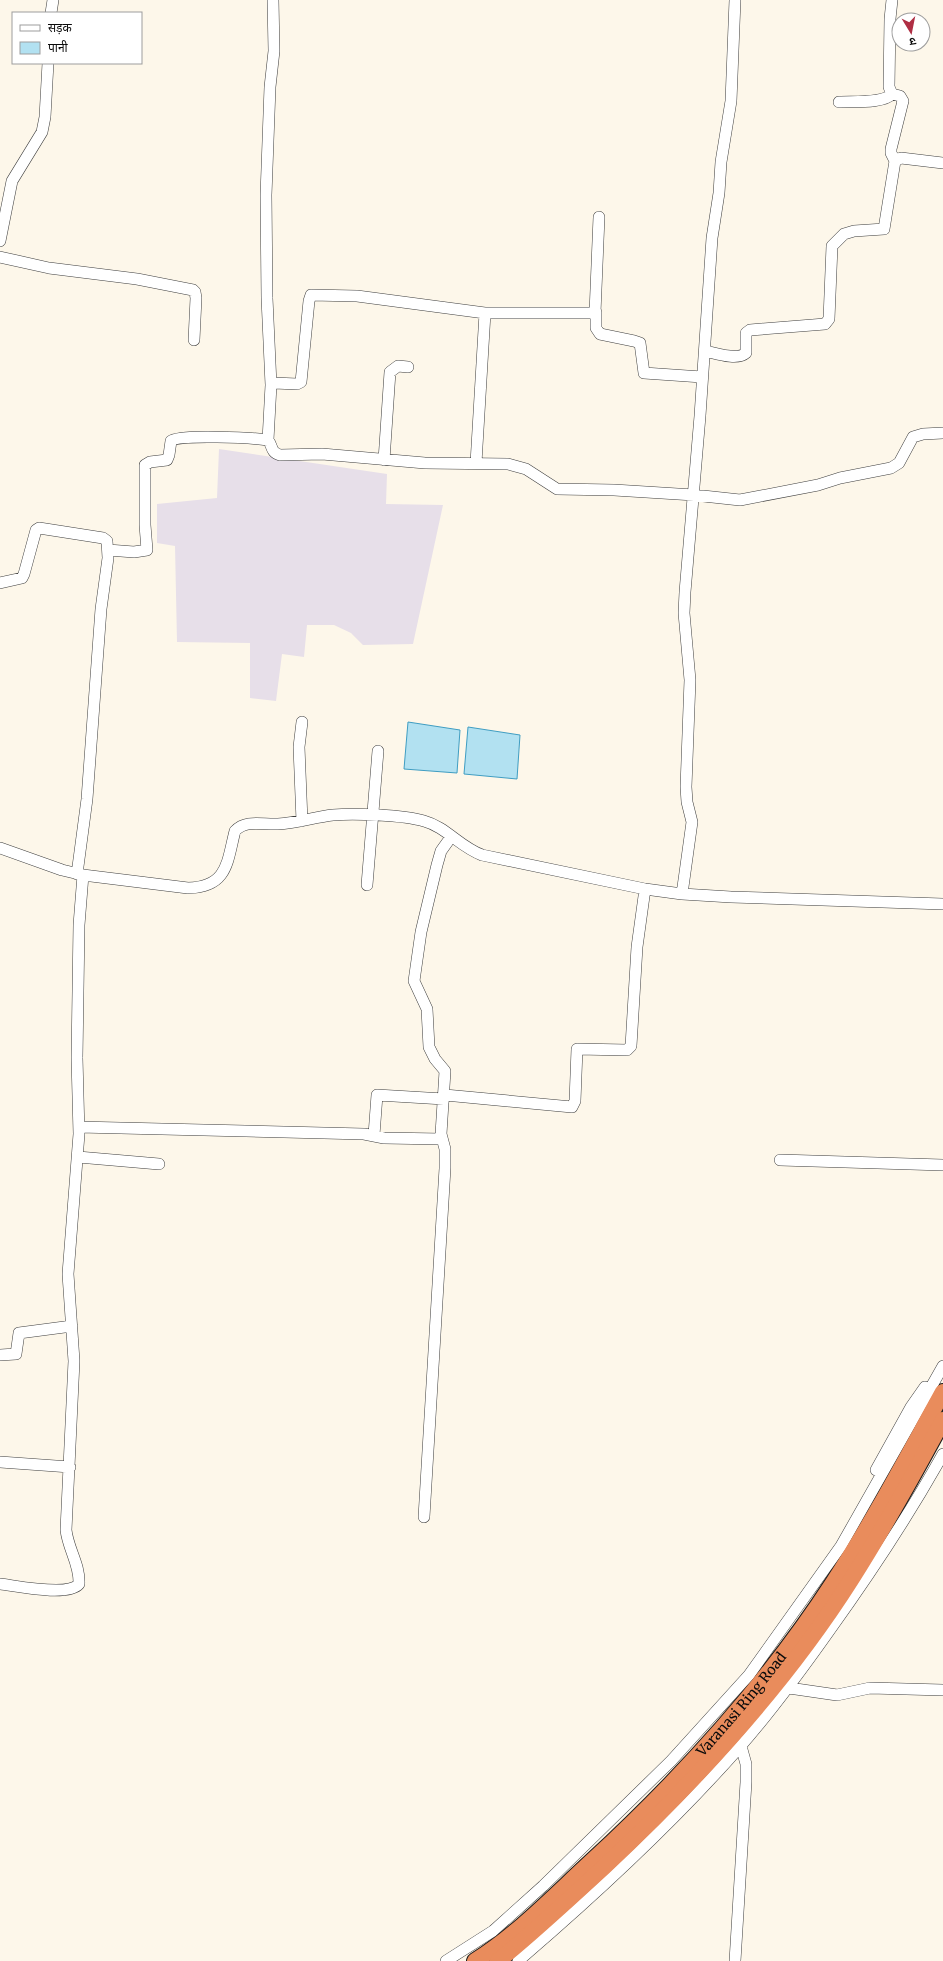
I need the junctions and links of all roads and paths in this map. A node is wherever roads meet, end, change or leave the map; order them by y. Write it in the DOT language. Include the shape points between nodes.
graph roads {
  1 [pos="53,0"];
  2 [pos="273,0"];
  3 [pos="736,0"];
  4 [pos="892,0"];
  5 [pos="51,12"];
  6 [pos="48,64"];
  7 [pos="892,94"];
  8 [pos="839,102"];
  9 [pos="895,161"];
  10 [pos="943,163"];
  11 [pos="599,218"];
  12 [pos="0,241"];
  13 [pos="0,257"];
  14 [pos="596,312"];
  15 [pos="485,313"];
  16 [pos="194,340"];
  17 [pos="705,351"];
  18 [pos="408,366"];
  19 [pos="702,376"];
  20 [pos="271,385"];
  21 [pos="943,433"];
  22 [pos="268,440"];
  23 [pos="384,460"];
  24 [pos="476,463"];
  25 [pos="694,495"];
  26 [pos="108,550"];
  27 [pos="0,583"];
  28 [pos="302,722"];
  29 [pos="378,751"];
  30 [pos="373,816"];
  31 [pos="302,821"];
  32 [pos="451,837"];
  33 [pos="0,848"];
  34 [pos="80,874"];
  35 [pos="367,886"];
  36 [pos="645,889"];
  37 [pos="682,894"];
  38 [pos="943,904"];
  39 [pos="444,1097"];
  40 [pos="79,1127"];
  41 [pos="374,1135"];
  42 [pos="441,1139"];
  43 [pos="78,1157"];
  44 [pos="780,1160"];
  45 [pos="159,1164"];
  46 [pos="943,1165"];
  47 [pos="72,1326"];
  48 [pos="0,1355"];
  49 [pos="943,1363"];
  50 [pos="943,1366"];
  51 [pos="943,1392"];
  52 [pos="943,1420"];
  53 [pos="943,1454"];
  54 [pos="0,1462"];
  55 [pos="70,1467"];
  56 [pos="943,1468"];
  57 [pos="424,1517"];
  58 [pos="895,1532"];
  59 [pos="840,1548"];
  60 [pos="0,1584"];
  61 [pos="789,1688"];
  62 [pos="943,1690"];
  63 [pos="741,1746"];
  64 [pos="446,1961"];
  65 [pos="475,1961"];
  66 [pos="498,1961"];
  67 [pos="518,1961"];
  68 [pos="735,1961"];
  1 -- 5 [label="street"];
  2 -- 20 [label="street" via="274,51 266,195"];
  3 -- 17 [label="street" via="731,100 712,238"];
  4 -- 7 [label="street" via="889,88"];
  6 -- 12 [label="street" via="42,132 12,182"];
  7 -- 8 [label="street" via="886,99"];
  7 -- 9 [label="street" via="900,96 903,100 891,149"];
  9 -- 10 [label="street" via="902,158"];
  9 -- 17 [label="street" via="884,229 844,234 832,246 828,322 820,326 748,331 746,353 742,356"];
  11 -- 14 [label="street"];
  13 -- 16 [label="street" via="49,268 144,280 193,290 196,298"];
  14 -- 15 [label="street"];
  14 -- 19 [label="street" via="596,328 600,334 640,343 641,367 644,373"];
  15 -- 20 [label="street" via="357,296 311,294 301,382"];
  15 -- 24 [label="street"];
  17 -- 19 [label="street"];
  18 -- 23 [label="street" via="398,366 390,372"];
  19 -- 25 [label="street"];
  20 -- 22 [label="street"];
  21 -- 25 [label="street" via="913,437 899,463 891,468 747,500"];
  22 -- 23 [label="street" via="271,450 280,456 322,454"];
  22 -- 26 [label="street" via="210,437 171,441 167,460 145,465 145,524 148,550"];
  23 -- 24 [label="street"];
  24 -- 25 [label="street" via="517,466 557,489 586,488"];
  25 -- 37 [label="street" via="684,613 690,680 686,787 692,822"];
  26 -- 27 [label="street" via="107,541 103,538 39,528 36,530 22,578"];
  26 -- 34 [label="street"];
  28 -- 31 [label="street" via="299,747"];
  29 -- 30 [label="street"];
  30 -- 31 [label="street" via="336,815"];
  30 -- 32 [label="street" via="424,821 435,825"];
  30 -- 35 [label="street"];
  31 -- 34 [label="street" via="239,826 235,831 225,870 219,879 199,888"];
  32 -- 36 [label="street" via="471,851 482,855"];
  32 -- 39 [label="street" via="441,851 437,865 421,932 414,981 427,1009 429,1047 445,1071"];
  33 -- 34 [label="street"];
  34 -- 40 [label="street" via="76,1058"];
  36 -- 37 [label="street"];
  36 -- 39 [label="street" via="637,947 629,1049 577,1049 576,1101 572,1107"];
  37 -- 38 [label="street"];
  39 -- 41 [label="street" via="377,1095"];
  39 -- 42 [label="street"];
  40 -- 41 [label="street"];
  40 -- 43 [label="street"];
  41 -- 42 [label="street" via="384,1138"];
  42 -- 57 [label="street" via="445,1149"];
  43 -- 45 [label="street"];
  43 -- 47 [label="street" via="71,1215 68,1274"];
  44 -- 46 [label="street"];
  47 -- 48 [label="street" via="23,1331 17,1336 16,1354"];
  47 -- 55 [label="street" via="74,1361"];
  49 -- 59 [label="street" via="907,1414 837,1541"];
  50 -- 59 [label="street"];
  51 -- 65 [label="highway, Varanasi Ring Road" via="878,1511 832,1584 788,1646 727,1721 642,1815 530,1918"];
  52 -- 66 [label="highway" via="906,1489 851,1581 766,1696 733,1736 654,1819 536,1930"];
  53 -- 58 [label="street"];
  54 -- 55 [label="street"];
  55 -- 60 [label="street" via="66,1530 79,1584 71,1590 57,1591"];
  56 -- 58 [label="street" via="916,1509"];
  58 -- 61 [label="street" via="860,1588"];
  59 -- 64 [label="street" via="749,1675 671,1761 493,1931"];
  61 -- 62 [label="street" via="838,1694 875,1688"];
  61 -- 63 [label="street"];
  63 -- 67 [label="street" via="632,1859"];
  63 -- 68 [label="street" via="746,1764 746,1782"];
}
